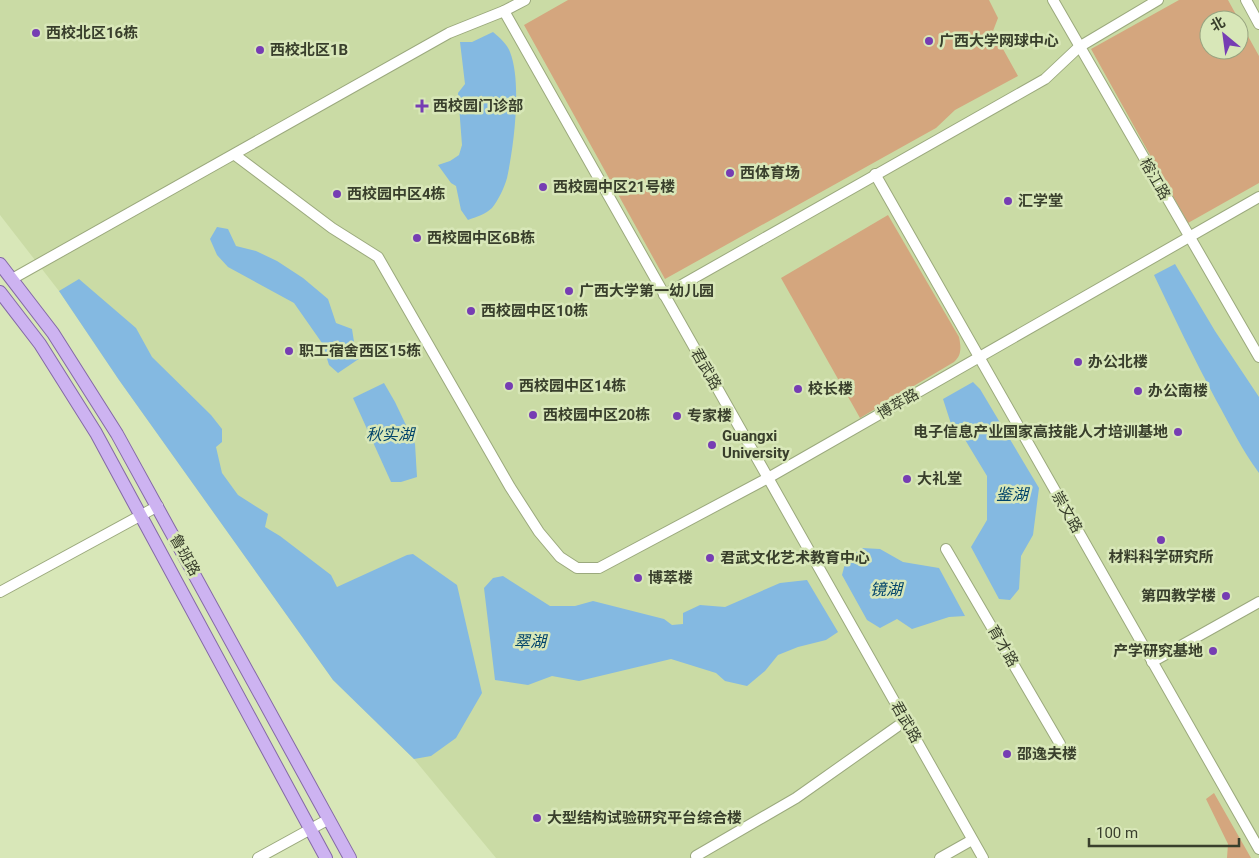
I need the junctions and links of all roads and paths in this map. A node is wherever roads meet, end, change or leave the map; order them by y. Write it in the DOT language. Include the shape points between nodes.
graph roads {
  1 [pos="525,0"];
  2 [pos="1053,0"];
  3 [pos="1158,0"];
  4 [pos="1246,0"];
  5 [pos="504,11"];
  6 [pos="1259,24"];
  7 [pos="1079,47"];
  8 [pos="235,154"];
  9 [pos="875,174"];
  10 [pos="1259,197"];
  11 [pos="1189,237"];
  12 [pos="0,264"];
  13 [pos="12,279"];
  14 [pos="0,292"];
  15 [pos="664,295"];
  16 [pos="1259,357"];
  17 [pos="979,358"];
  18 [pos="768,478"];
  19 [pos="158,506"];
  20 [pos="140,516"];
  21 [pos="946,549"];
  22 [pos="0,592"];
  23 [pos="1259,602"];
  24 [pos="1152,662"];
  25 [pos="905,721"];
  26 [pos="1060,744"];
  27 [pos="329,819"];
  28 [pos="310,830"];
  29 [pos="1255,832"];
  30 [pos="972,840"];
  31 [pos="1259,849"];
  32 [pos="258,858"];
  33 [pos="326,858"];
  34 [pos="350,858"];
  35 [pos="697,858"];
  36 [pos="940,858"];
  37 [pos="983,858"];
  1 -- 5 [label="street"];
  2 -- 7 [label="street, 榕江路"];
  3 -- 7 [label="street"];
  4 -- 6 [label="street"];
  5 -- 8 [label="street" via="449,33"];
  5 -- 15 [label="street, 君武路"];
  7 -- 9 [label="street" via="1045,79"];
  7 -- 11 [label="street, 榕江路"];
  8 -- 13 [label="street"];
  8 -- 18 [label="street, 博萃路" via="332,228 378,257 510,487 539,532 560,557 578,568 599,568"];
  9 -- 15 [label="street"];
  9 -- 17 [label="street, 崇文路"];
  10 -- 11 [label="street, 博萃路"];
  11 -- 16 [label="street, 榕江路"];
  11 -- 17 [label="street, 博萃路"];
  12 -- 13 [label="main road, 鲁班路"];
  13 -- 19 [label="main road, 鲁班路" via="53,333"];
  14 -- 20 [label="main road, 鲁班路" via="40,344 96,433"];
  15 -- 18 [label="street, 君武路"];
  17 -- 18 [label="street, 博萃路"];
  17 -- 24 [label="street, 崇文路"];
  18 -- 25 [label="street, 君武路"];
  19 -- 20 [label="street"];
  19 -- 27 [label="main road, 鲁班路"];
  20 -- 22 [label="street"];
  20 -- 28 [label="main road, 鲁班路"];
  21 -- 26 [label="street, 育才路"];
  23 -- 24 [label="street"];
  24 -- 29 [label="street, 崇文路"];
  25 -- 30 [label="street, 君武路"];
  25 -- 35 [label="street" via="796,798"];
  27 -- 28 [label="street"];
  27 -- 34 [label="main road, 鲁班路"];
  28 -- 32 [label="street"];
  28 -- 33 [label="main road, 鲁班路"];
  29 -- 31 [label="street, 崇文路"];
  30 -- 36 [label="street"];
  30 -- 37 [label="street, 君武路"];
}
